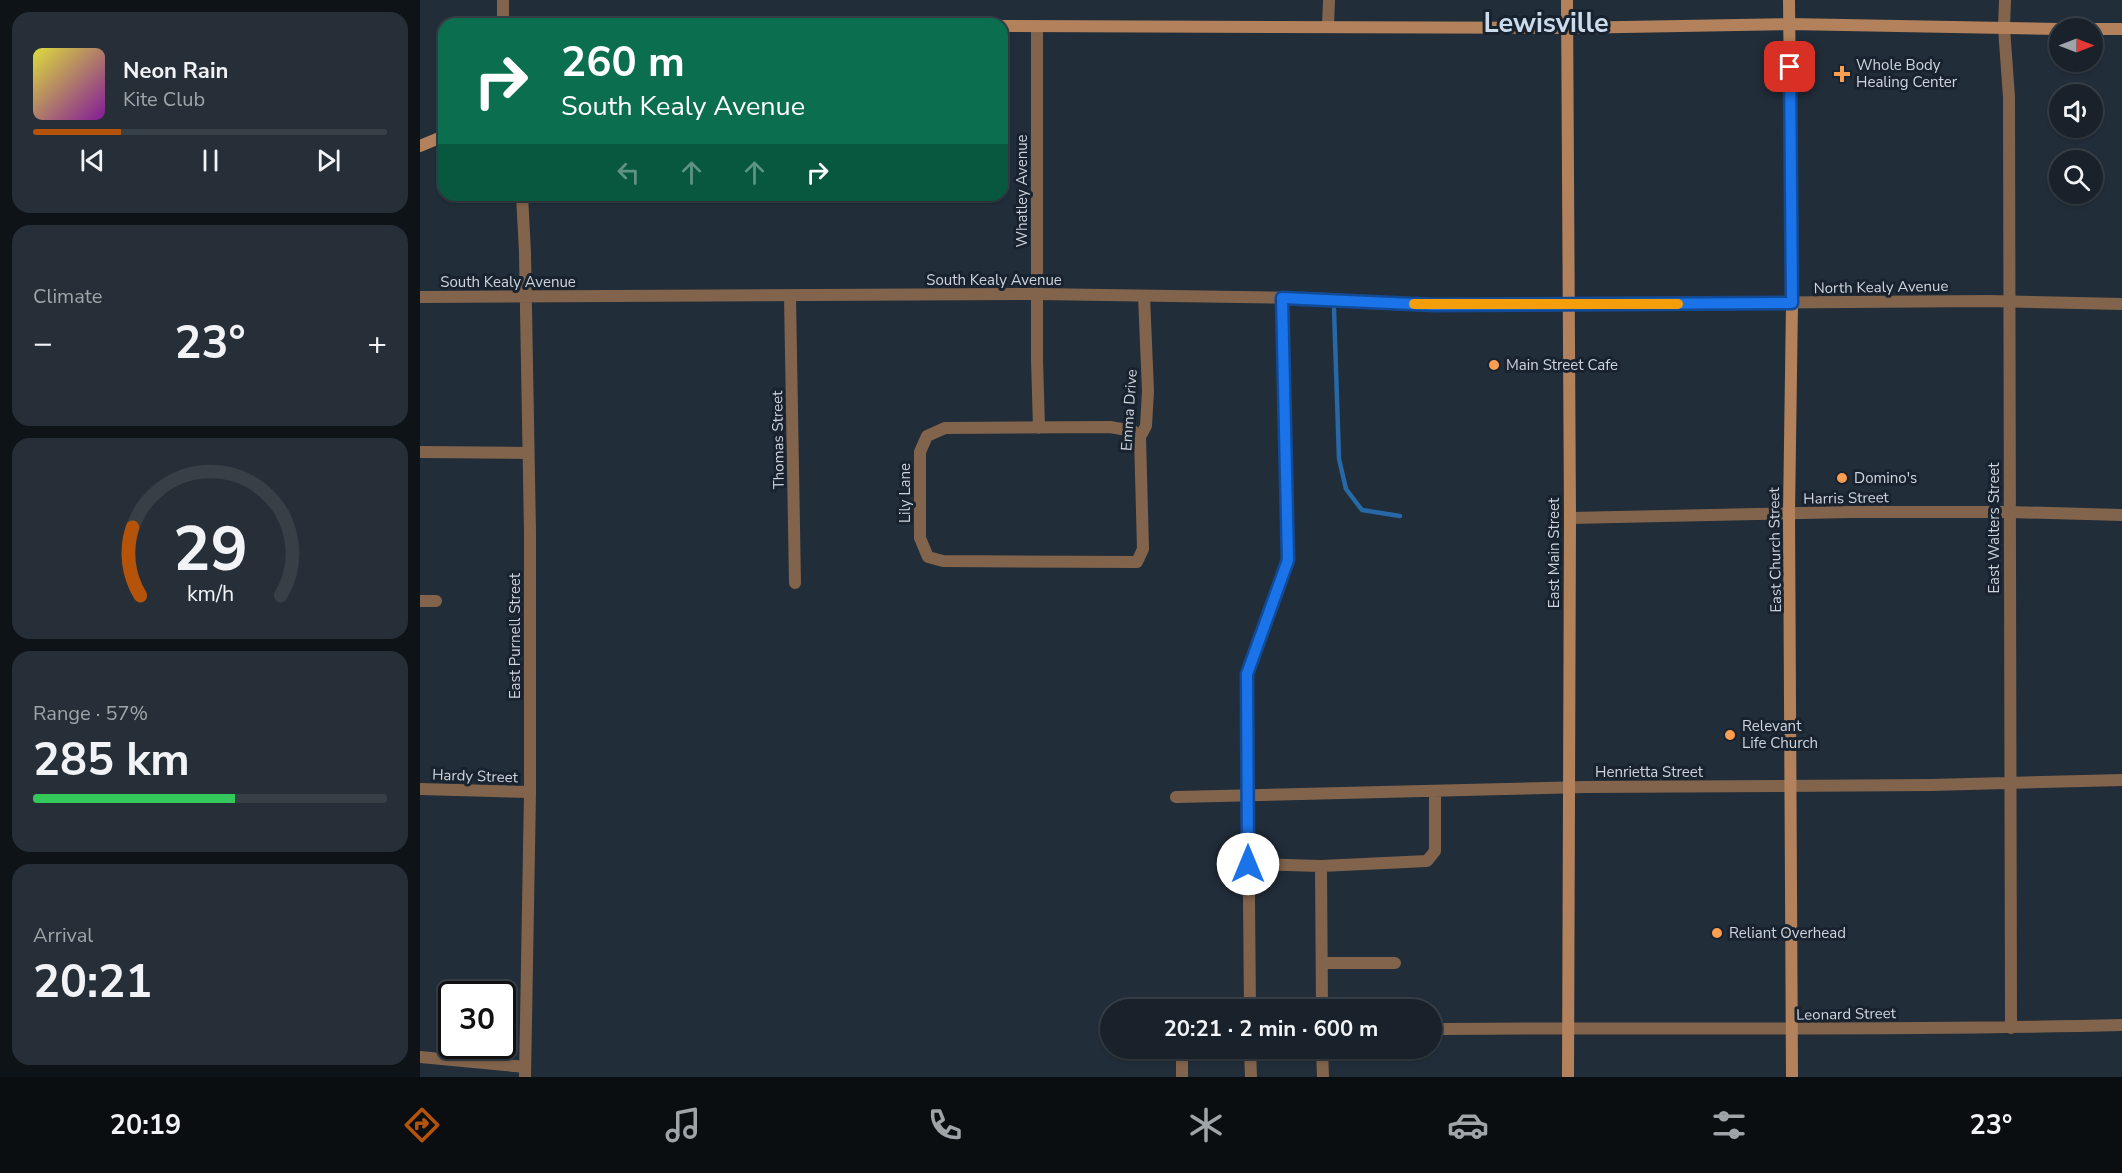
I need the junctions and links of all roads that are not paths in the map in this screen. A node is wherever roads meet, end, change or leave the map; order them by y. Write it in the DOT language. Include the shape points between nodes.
graph roads {
  1 [pos="503,0"];
  2 [pos="1329,0"];
  3 [pos="1567,0"];
  4 [pos="1789,0"];
  5 [pos="2005,0"];
  6 [pos="503,18"];
  7 [pos="1789,24"];
  8 [pos="1008,26"];
  9 [pos="1036,26"];
  10 [pos="1329,26"];
  11 [pos="1567,28"];
  12 [pos="2004,28"];
  13 [pos="2049,29"];
  14 [pos="2103,29"];
  15 [pos="2122,29"];
  16 [pos="438,138"];
  17 [pos="420,146"];
  18 [pos="522,201"];
  19 [pos="1036,294"];
  20 [pos="525,296"];
  21 [pos="790,296"];
  22 [pos="1144,296"];
  23 [pos="420,297"];
  24 [pos="1282,298"];
  25 [pos="1792,303"];
  26 [pos="2009,303"];
  27 [pos="2122,304"];
  28 [pos="1567,305"];
  29 [pos="1039,428"];
  30 [pos="1140,437"];
  31 [pos="420,452"];
  32 [pos="527,453"];
  33 [pos="2009,512"];
  34 [pos="1789,514"];
  35 [pos="2122,515"];
  36 [pos="1569,518"];
  37 [pos="1137,562"];
  38 [pos="795,583"];
  39 [pos="420,601"];
  40 [pos="435,601"];
  41 [pos="2122,780"];
  42 [pos="2010,782"];
  43 [pos="1791,786"];
  44 [pos="1568,787"];
  45 [pos="420,789"];
  46 [pos="1435,791"];
  47 [pos="530,792"];
  48 [pos="1248,796"];
  49 [pos="1176,797"];
  50 [pos="1248,864"];
  51 [pos="1321,866"];
  52 [pos="1322,963"];
  53 [pos="1395,963"];
  54 [pos="1250,999"];
  55 [pos="1322,999"];
  56 [pos="2122,1025"];
  57 [pos="1569,1028"];
  58 [pos="2011,1028"];
  59 [pos="1442,1029"];
  60 [pos="1792,1030"];
  61 [pos="420,1057"];
  62 [pos="1182,1059"];
  63 [pos="1250,1059"];
  64 [pos="1322,1059"];
  65 [pos="525,1072"];
  66 [pos="1182,1077"];
  67 [pos="1251,1077"];
  68 [pos="1323,1077"];
  69 [pos="1568,1077"];
  70 [pos="1792,1077"];
  1 -- 6 [label="street"];
  2 -- 10 [label="street"];
  3 -- 11 [label="main road, East Main Street"];
  4 -- 7 [label="main road, East Church Street"];
  5 -- 12 [label="street, East Walters Street"];
  7 -- 11 [label="main road"];
  7 -- 12 [label="main road"];
  7 -- 25 [label="main road, East Church Street"];
  8 -- 9 [label="main road"];
  9 -- 10 [label="main road"];
  9 -- 19 [label="street, Whatley Avenue"];
  10 -- 11 [label="main road"];
  11 -- 28 [label="main road, East Main Street"];
  12 -- 13 [label="main road"];
  12 -- 26 [label="street, East Walters Street" via="2009,97"];
  14 -- 15 [label="main road"];
  16 -- 17 [label="main road"];
  18 -- 20 [label="street, East Purnell Street"];
  19 -- 21 [label="street, South Kealy Avenue"];
  19 -- 22 [label="street, South Kealy Avenue"];
  19 -- 29 [label="street, Whatley Avenue"];
  20 -- 21 [label="street, South Kealy Avenue"];
  20 -- 23 [label="street, South Kealy Avenue"];
  20 -- 32 [label="street, East Purnell Street"];
  21 -- 38 [label="street, Thomas Street"];
  22 -- 24 [label="street, South Kealy Avenue"];
  22 -- 30 [label="street, Emma Drive" via="1148,391 1146,426"];
  24 -- 28 [label="street, South Kealy Avenue" via="1434,305"];
  24 -- 48 [label="street" via="1288,560 1247,674"];
  25 -- 26 [label="street, North Kealy Avenue"];
  25 -- 28 [label="street, North Kealy Avenue"];
  25 -- 34 [label="main road, East Church Street"];
  26 -- 27 [label="street, North Kealy Avenue"];
  26 -- 33 [label="street, East Walters Street"];
  28 -- 36 [label="main road, East Main Street"];
  29 -- 30 [label="street, Lily Lane" via="1110,426"];
  29 -- 37 [label="street, Lily Lane" via="945,428 927,436 920,452 920,538 928,557 943,561"];
  30 -- 37 [label="street, Emma Drive" via="1143,549"];
  31 -- 32 [label="street"];
  32 -- 47 [label="street, East Purnell Street"];
  33 -- 34 [label="street, Harris Street"];
  33 -- 35 [label="street, Harris Street"];
  33 -- 42 [label="street, East Walters Street"];
  34 -- 36 [label="street, Harris Street"];
  34 -- 43 [label="main road, East Church Street"];
  36 -- 44 [label="main road, East Main Street"];
  39 -- 40 [label="street"];
  41 -- 42 [label="street, Henrietta Street"];
  42 -- 43 [label="street, Henrietta Street"];
  42 -- 58 [label="street, East Walters Street"];
  43 -- 44 [label="street, Henrietta Street"];
  43 -- 60 [label="main road, East Church Street"];
  44 -- 46 [label="street, Henrietta Street"];
  44 -- 57 [label="main road, East Main Street"];
  45 -- 47 [label="street, Hardy Street"];
  46 -- 48 [label="street, Henrietta Street"];
  46 -- 51 [label="street" via="1435,851 1427,861"];
  47 -- 65 [label="street, East Purnell Street"];
  48 -- 49 [label="street, Henrietta Street"];
  48 -- 50 [label="street"];
  50 -- 51 [label="street"];
  50 -- 54 [label="street"];
  51 -- 52 [label="street"];
  52 -- 53 [label="street"];
  52 -- 55 [label="street"];
  56 -- 58 [label="street, Leonard Street"];
  57 -- 59 [label="street, Leonard Street"];
  57 -- 60 [label="street, Leonard Street"];
  57 -- 69 [label="main road, East Main Street"];
  58 -- 60 [label="street, Leonard Street"];
  60 -- 70 [label="main road, East Church Street"];
  61 -- 65 [label="street"];
  62 -- 66 [label="street"];
  63 -- 67 [label="street"];
  64 -- 68 [label="street"];
}
